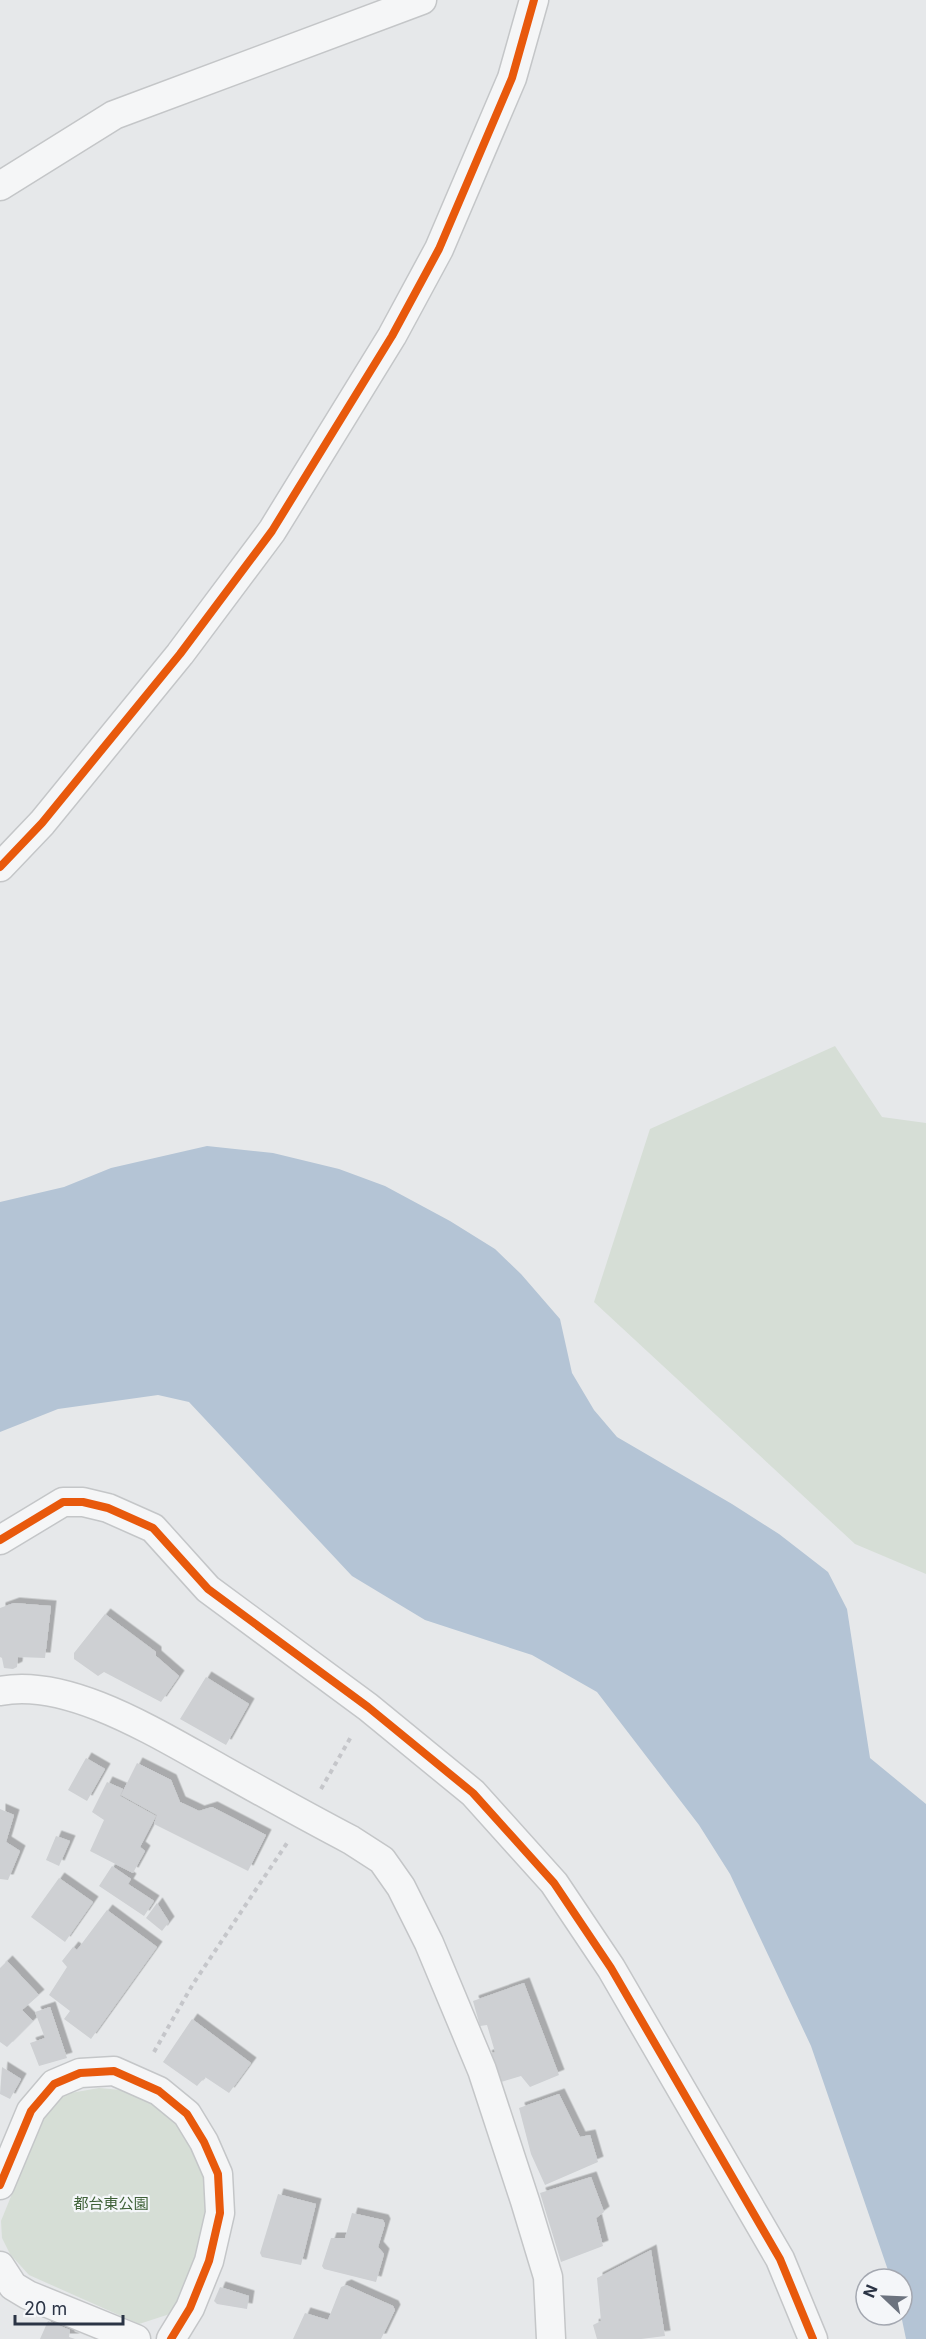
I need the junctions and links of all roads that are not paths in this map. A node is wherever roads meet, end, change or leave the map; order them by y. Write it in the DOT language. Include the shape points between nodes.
graph roads {
  1 [pos="422,0"];
  2 [pos="534,0"];
  3 [pos="0,186"];
  4 [pos="0,867"];
  5 [pos="0,1540"];
  6 [pos="0,1691"];
  7 [pos="0,2185"];
  8 [pos="0,2266"];
  9 [pos="136,2339"];
  10 [pos="171,2339"];
  11 [pos="551,2339"];
  12 [pos="813,2339"];
  1 -- 3 [label="street" via="114,115"];
  2 -- 4 [label="street" via="512,78 439,249 392,336 272,531 180,654 42,823"];
  5 -- 12 [label="street" via="63,1502 108,1508 153,1528 208,1589 368,1707 473,1793 554,1883 611,1968 780,2259"];
  6 -- 11 [label="street" via="42,1690 96,1705 144,1726 382,1860 401,1887 429,1943 482,2070 548,2277"];
  7 -- 10 [label="street" via="31,2111 54,2084 80,2073 114,2071 159,2091 187,2114 218,2174 220,2213 209,2261 190,2308"];
  8 -- 9 [label="street" via="12,2286 28,2295"];
}
